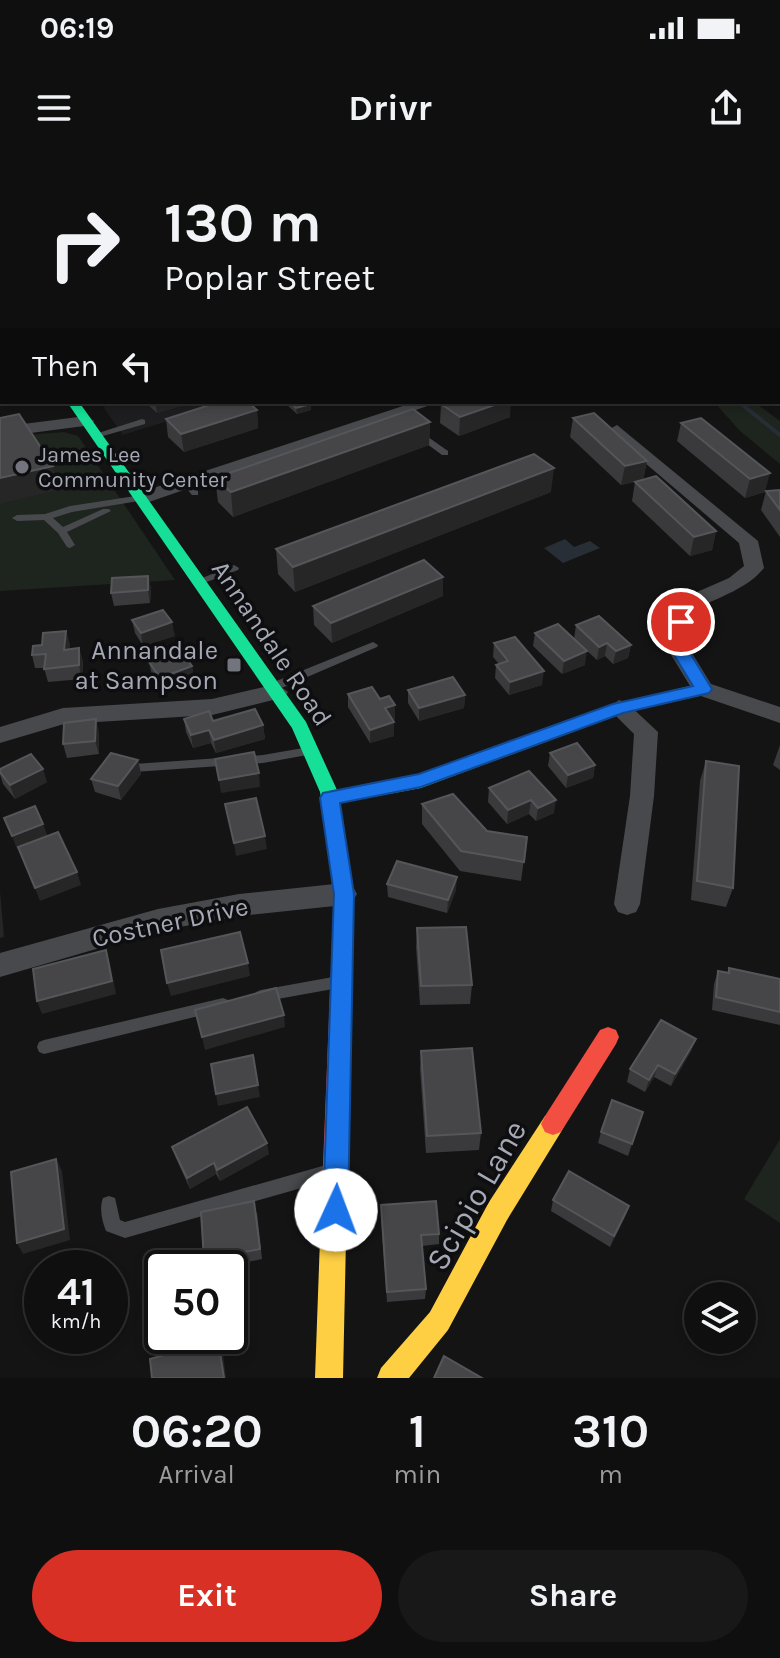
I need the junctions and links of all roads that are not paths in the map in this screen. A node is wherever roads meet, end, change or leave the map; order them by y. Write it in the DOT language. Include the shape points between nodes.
graph roads {
  1 [pos="74,404"];
  2 [pos="427,404"];
  3 [pos="142,422"];
  4 [pos="91,428"];
  5 [pos="414,430"];
  6 [pos="617,430"];
  7 [pos="0,432"];
  8 [pos="445,453"];
  9 [pos="142,498"];
  10 [pos="46,517"];
  11 [pos="17,518"];
  12 [pos="62,531"];
  13 [pos="70,545"];
  14 [pos="234,568"];
  15 [pos="200,581"];
  16 [pos="373,645"];
  17 [pos="703,689"];
  18 [pos="275,690"];
  19 [pos="619,708"];
  20 [pos="780,715"];
  21 [pos="0,735"];
  22 [pos="312,751"];
  23 [pos="134,768"];
  24 [pos="330,798"];
  25 [pos="344,894"];
  26 [pos="627,904"];
  27 [pos="0,965"];
  28 [pos="342,981"];
  29 [pos="608,1037"];
  30 [pos="44,1047"];
  31 [pos="337,1170"];
  32 [pos="109,1204"];
  33 [pos="329,1378"];
  34 [pos="391,1378"];
  1 -- 4 [label="main road, Annandale Road"];
  2 -- 9 [label="street" via="399,418 290,444"];
  3 -- 4 [label="lane"];
  4 -- 7 [label="street"];
  4 -- 9 [label="main road, Annandale Road"];
  5 -- 8 [label="lane"];
  6 -- 17 [label="street" via="748,541 754,568 688,604 673,640"];
  9 -- 10 [label="lane"];
  9 -- 12 [label="lane"];
  9 -- 15 [label="main road, Annandale Road"];
  10 -- 11 [label="lane"];
  10 -- 12 [label="lane"];
  12 -- 13 [label="lane"];
  14 -- 15 [label="lane"];
  15 -- 18 [label="main road, Annandale Road"];
  16 -- 18 [label="lane"];
  17 -- 19 [label="main road"];
  17 -- 20 [label="street"];
  18 -- 21 [label="street" via="212,707 74,714"];
  18 -- 22 [label="main road, Annandale Road"];
  19 -- 24 [label="main road" via="421,781"];
  19 -- 26 [label="street" via="646,732"];
  22 -- 23 [label="lane"];
  22 -- 24 [label="main road, Annandale Road"];
  24 -- 25 [label="main road, Annandale Road"];
  25 -- 27 [label="street, Costner Drive" via="158,920"];
  25 -- 28 [label="main road, Annandale Road"];
  28 -- 30 [label="lane"];
  28 -- 31 [label="main road, Annandale Road"];
  29 -- 34 [label="main road, Scipio Lane" via="498,1211 439,1321"];
  31 -- 32 [label="lane" via="125,1230 112,1225"];
  31 -- 33 [label="main road, Annandale Road"];
}
